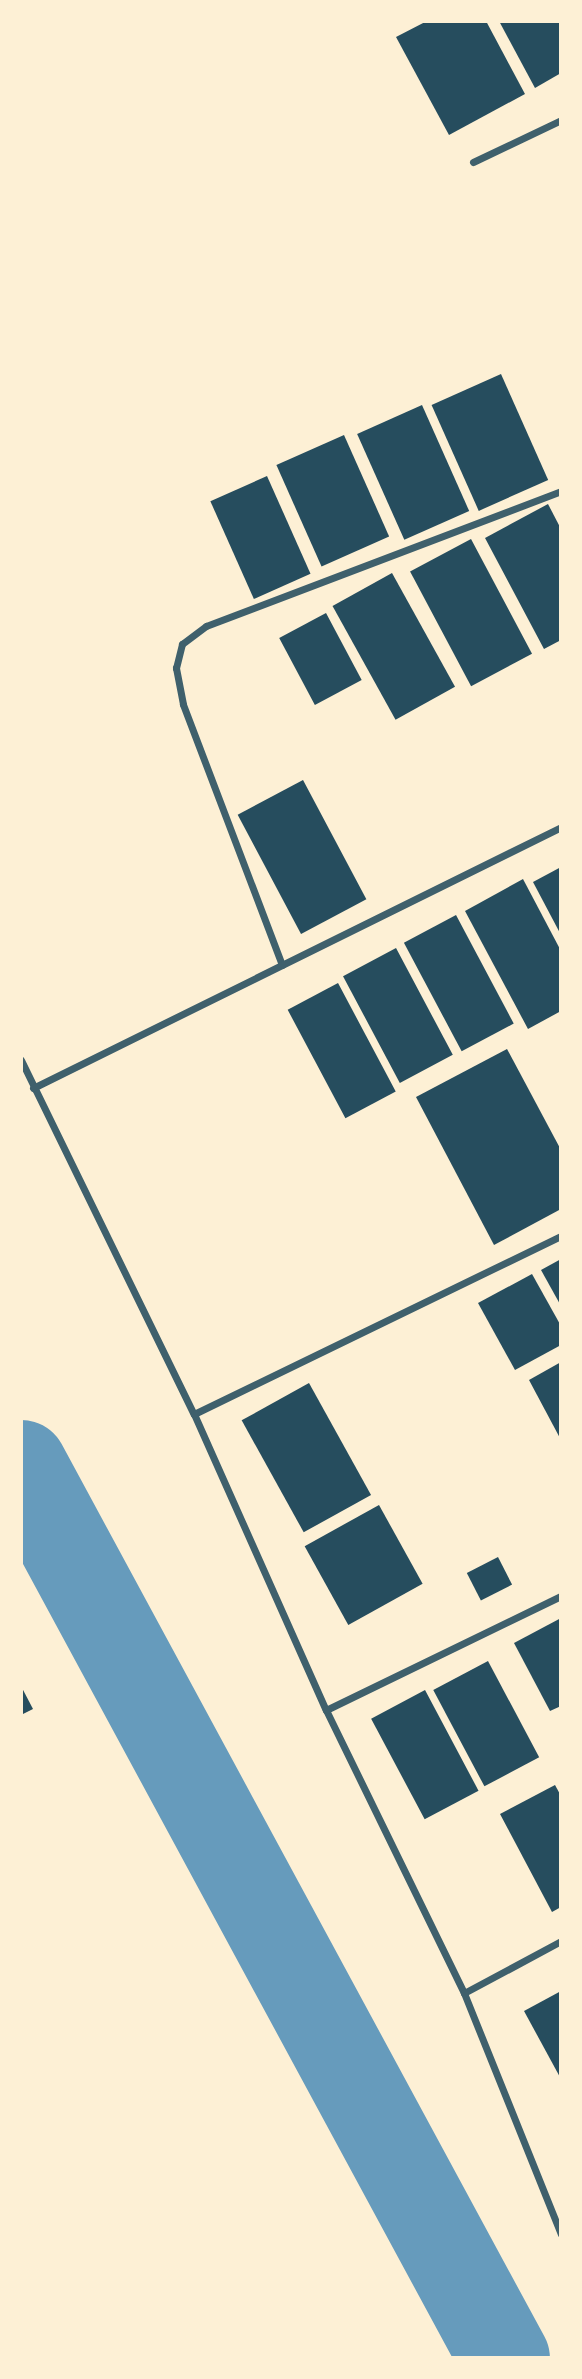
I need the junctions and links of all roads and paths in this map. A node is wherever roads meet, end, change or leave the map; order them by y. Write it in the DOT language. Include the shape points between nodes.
graph roads {
  1 [pos="561,120"];
  2 [pos="473,162"];
  3 [pos="561,491"];
  4 [pos="561,827"];
  5 [pos="282,965"];
  6 [pos="21,1060"];
  7 [pos="33,1088"];
  8 [pos="561,1236"];
  9 [pos="194,1415"];
  10 [pos="561,1596"];
  11 [pos="326,1710"];
  12 [pos="561,1941"];
  13 [pos="464,1993"];
  14 [pos="561,2234"];
  1 -- 2 [label="street"];
  3 -- 5 [label="street" via="206,626 182,644 176,668 183,704"];
  4 -- 5 [label="street"];
  5 -- 7 [label="street"];
  6 -- 7 [label="street"];
  7 -- 9 [label="street"];
  8 -- 9 [label="street"];
  9 -- 11 [label="street"];
  10 -- 11 [label="street"];
  11 -- 13 [label="street"];
  12 -- 13 [label="street"];
  13 -- 14 [label="street"];
}
